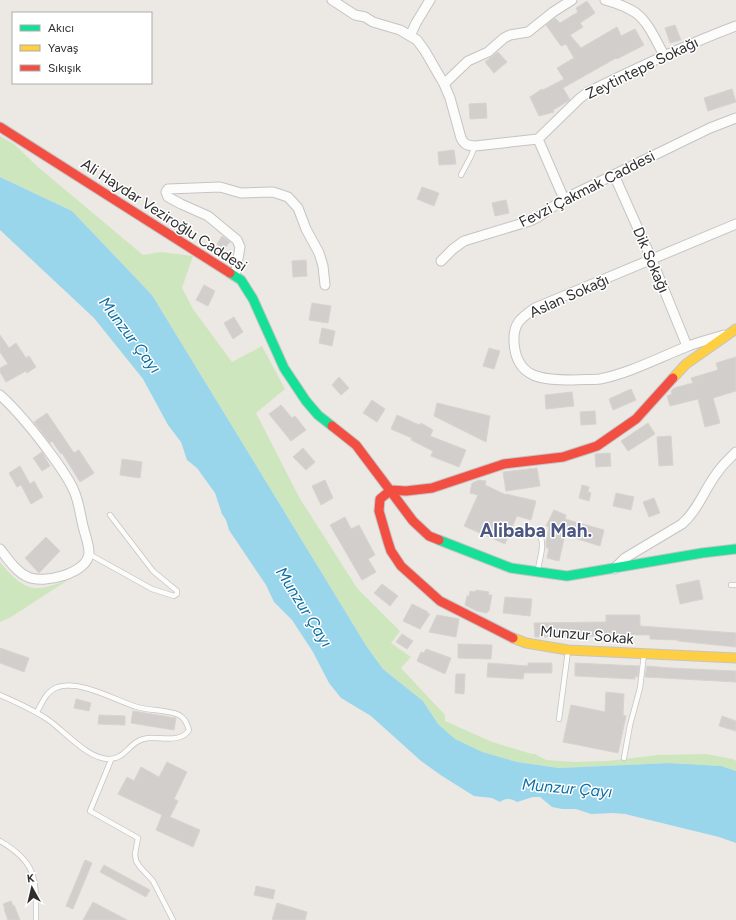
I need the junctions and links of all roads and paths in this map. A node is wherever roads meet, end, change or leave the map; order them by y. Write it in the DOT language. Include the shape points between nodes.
graph roads {
  1 [pos="332,0"];
  2 [pos="430,0"];
  3 [pos="572,0"];
  4 [pos="605,0"];
  5 [pos="736,26"];
  6 [pos="410,36"];
  7 [pos="664,54"];
  8 [pos="444,84"];
  9 [pos="736,118"];
  10 [pos="0,127"];
  11 [pos="538,139"];
  12 [pos="475,146"];
  13 [pos="614,175"];
  14 [pos="461,176"];
  15 [pos="564,199"];
  16 [pos="736,224"];
  17 [pos="652,260"];
  18 [pos="441,261"];
  19 [pos="235,276"];
  20 [pos="325,285"];
  21 [pos="733,331"];
  22 [pos="687,346"];
  23 [pos="0,395"];
  24 [pos="736,452"];
  25 [pos="391,490"];
  26 [pos="110,515"];
  27 [pos="538,530"];
  28 [pos="0,549"];
  29 [pos="736,549"];
  30 [pos="89,554"];
  31 [pos="614,568"];
  32 [pos="538,572"];
  33 [pos="568,650"];
  34 [pos="644,654"];
  35 [pos="736,658"];
  36 [pos="0,695"];
  37 [pos="37,712"];
  38 [pos="559,719"];
  39 [pos="624,758"];
  40 [pos="110,760"];
  41 [pos="0,841"];
  42 [pos="36,920"];
  43 [pos="172,920"];
  1 -- 6 [label="street" via="355,15 400,30"];
  2 -- 6 [label="street"];
  3 -- 8 [label="street" via="528,32 510,35 488,52 468,61"];
  4 -- 7 [label="street" via="622,5 637,14 645,22"];
  5 -- 7 [label="street, Zeytintepe Sokağı"];
  6 -- 8 [label="street" via="417,40 425,51"];
  7 -- 11 [label="street, Zeytintepe Sokağı" via="588,92"];
  8 -- 12 [label="street" via="461,138 469,146"];
  9 -- 13 [label="street, Fevzi Çakmak Caddesi"];
  10 -- 19 [label="main road, Ali Haydar Veziroğlu Caddesi"];
  11 -- 12 [label="street"];
  11 -- 15 [label="street"];
  12 -- 14 [label="lane"];
  13 -- 15 [label="street, Fevzi Çakmak Caddesi"];
  13 -- 17 [label="street, Dik Sokağı"];
  15 -- 18 [label="street, Fevzi Çakmak Caddesi" via="530,221 464,241"];
  16 -- 17 [label="street, Aslan Sokağı"];
  17 -- 22 [label="street, Dik Sokağı"];
  17 -- 22 [label="street, Aslan Sokağı" via="535,308 524,316 516,325 514,334 514,349 518,362 528,373 540,379 598,379 624,372"];
  19 -- 20 [label="street" via="240,244 208,216 168,197 168,189 216,186 241,193 273,192 288,197 298,208 319,253"];
  19 -- 25 [label="main road, Ali Haydar Veziroğlu Caddesi" via="248,288 284,368 306,401 318,415 356,445"];
  21 -- 22 [label="street, Aslan Sokağı"];
  21 -- 25 [label="main road" via="686,364 636,419 597,446 563,456 504,464 432,488"];
  23 -- 30 [label="street" via="26,422 72,485"];
  24 -- 31 [label="street" via="716,474 695,511 682,524"];
  25 -- 32 [label="main road, Ali Haydar Veziroğlu Caddesi" via="413,521 430,536 511,568"];
  25 -- 33 [label="main road, Munzur Sokak" via="380,499 378,511 391,551 401,566 440,600 510,637 532,644"];
  26 -- 30 [label="lane" via="153,571 178,594 174,596 152,589"];
  27 -- 32 [label="lane" via="543,546"];
  28 -- 30 [label="street" via="27,577 46,580 76,570 87,560"];
  29 -- 31 [label="main road, Ali Haydar Veziroğlu Caddesi"];
  31 -- 32 [label="main road, Ali Haydar Veziroğlu Caddesi" via="567,576"];
  33 -- 34 [label="main road, Munzur Sokak"];
  33 -- 38 [label="lane"];
  34 -- 35 [label="main road, Munzur Sokak"];
  34 -- 39 [label="lane" via="640,688"];
  36 -- 37 [label="lane"];
  37 -- 40 [label="lane" via="89,753"];
  37 -- 40 [label="lane" via="51,690 73,686 84,687 138,708 179,715 187,724 189,730 186,734 174,738 141,739 118,758"];
  40 -- 43 [label="lane" via="90,811 138,838 136,861 153,881"];
  41 -- 42 [label="lane" via="24,858 29,866 36,892"];
}
